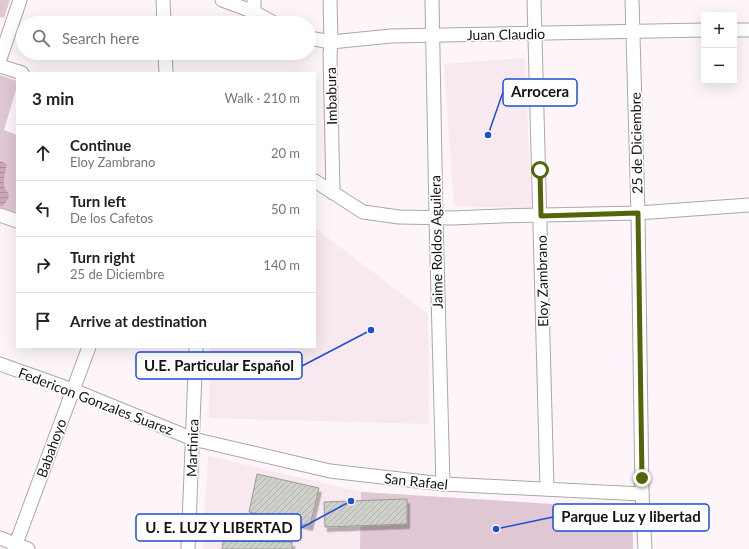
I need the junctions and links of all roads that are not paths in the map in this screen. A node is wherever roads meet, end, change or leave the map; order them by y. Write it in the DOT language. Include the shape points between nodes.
graph roads {
  1 [pos="20,0"];
  2 [pos="163,0"];
  3 [pos="222,0"];
  4 [pos="330,0"];
  5 [pos="432,0"];
  6 [pos="534,0"];
  7 [pos="632,0"];
  8 [pos="254,6"];
  9 [pos="164,16"];
  10 [pos="266,16"];
  11 [pos="701,30"];
  12 [pos="737,30"];
  13 [pos="749,30"];
  14 [pos="634,32"];
  15 [pos="536,34"];
  16 [pos="432,36"];
  17 [pos="316,39"];
  18 [pos="331,42"];
  19 [pos="0,59"];
  20 [pos="165,60"];
  21 [pos="0,66"];
  22 [pos="19,72"];
  23 [pos="166,72"];
  24 [pos="316,182"];
  25 [pos="333,193"];
  26 [pos="749,205"];
  27 [pos="638,213"];
  28 [pos="0,215"];
  29 [pos="541,216"];
  30 [pos="436,218"];
  31 [pos="16,221"];
  32 [pos="89,348"];
  33 [pos="196,348"];
  34 [pos="0,364"];
  35 [pos="73,390"];
  36 [pos="193,439"];
  37 [pos="443,484"];
  38 [pos="547,489"];
  39 [pos="642,494"];
  40 [pos="0,538"];
  41 [pos="15,547"];
  42 [pos="28,549"];
  43 [pos="188,549"];
  44 [pos="645,549"];
  1 -- 19 [label="street"];
  2 -- 9 [label="street"];
  3 -- 8 [label="street"];
  4 -- 18 [label="street, Imbabura"];
  5 -- 16 [label="street, Jaime Roldos Aguilera"];
  6 -- 15 [label="street, Eloy Zambrano"];
  7 -- 14 [label="street, 25 de Diciembre"];
  8 -- 10 [label="street"];
  11 -- 14 [label="street, Juan Claudio"];
  12 -- 13 [label="street"];
  14 -- 15 [label="street, Juan Claudio"];
  14 -- 27 [label="street, 25 de Diciembre"];
  15 -- 16 [label="street, Juan Claudio"];
  15 -- 29 [label="street, Eloy Zambrano"];
  16 -- 18 [label="street, Juan Claudio" via="391,36"];
  16 -- 30 [label="street, Jaime Roldos Aguilera"];
  17 -- 18 [label="street, Juan Claudio"];
  18 -- 25 [label="street, Imbabura"];
  20 -- 23 [label="street"];
  21 -- 22 [label="street"];
  24 -- 25 [label="street"];
  25 -- 30 [label="street" via="363,212 399,217"];
  26 -- 27 [label="street"];
  27 -- 29 [label="street"];
  27 -- 39 [label="street, 25 de Diciembre"];
  28 -- 31 [label="street"];
  29 -- 30 [label="street"];
  29 -- 38 [label="street, Eloy Zambrano"];
  30 -- 37 [label="street, Jaime Roldos Aguilera"];
  32 -- 35 [label="street, Babahoyo"];
  33 -- 36 [label="street, Martinica"];
  34 -- 35 [label="street, Federicon Gonzales Suarez"];
  35 -- 36 [label="street, Federicon Gonzales Suarez"];
  35 -- 41 [label="street, Babahoyo"];
  36 -- 37 [label="street, San Rafael" via="330,471"];
  36 -- 43 [label="street, Martinica"];
  37 -- 38 [label="street, San Rafael"];
  38 -- 39 [label="street, San Rafael"];
  39 -- 44 [label="street, 25 de Diciembre"];
  40 -- 41 [label="street"];
  41 -- 42 [label="street"];
}
